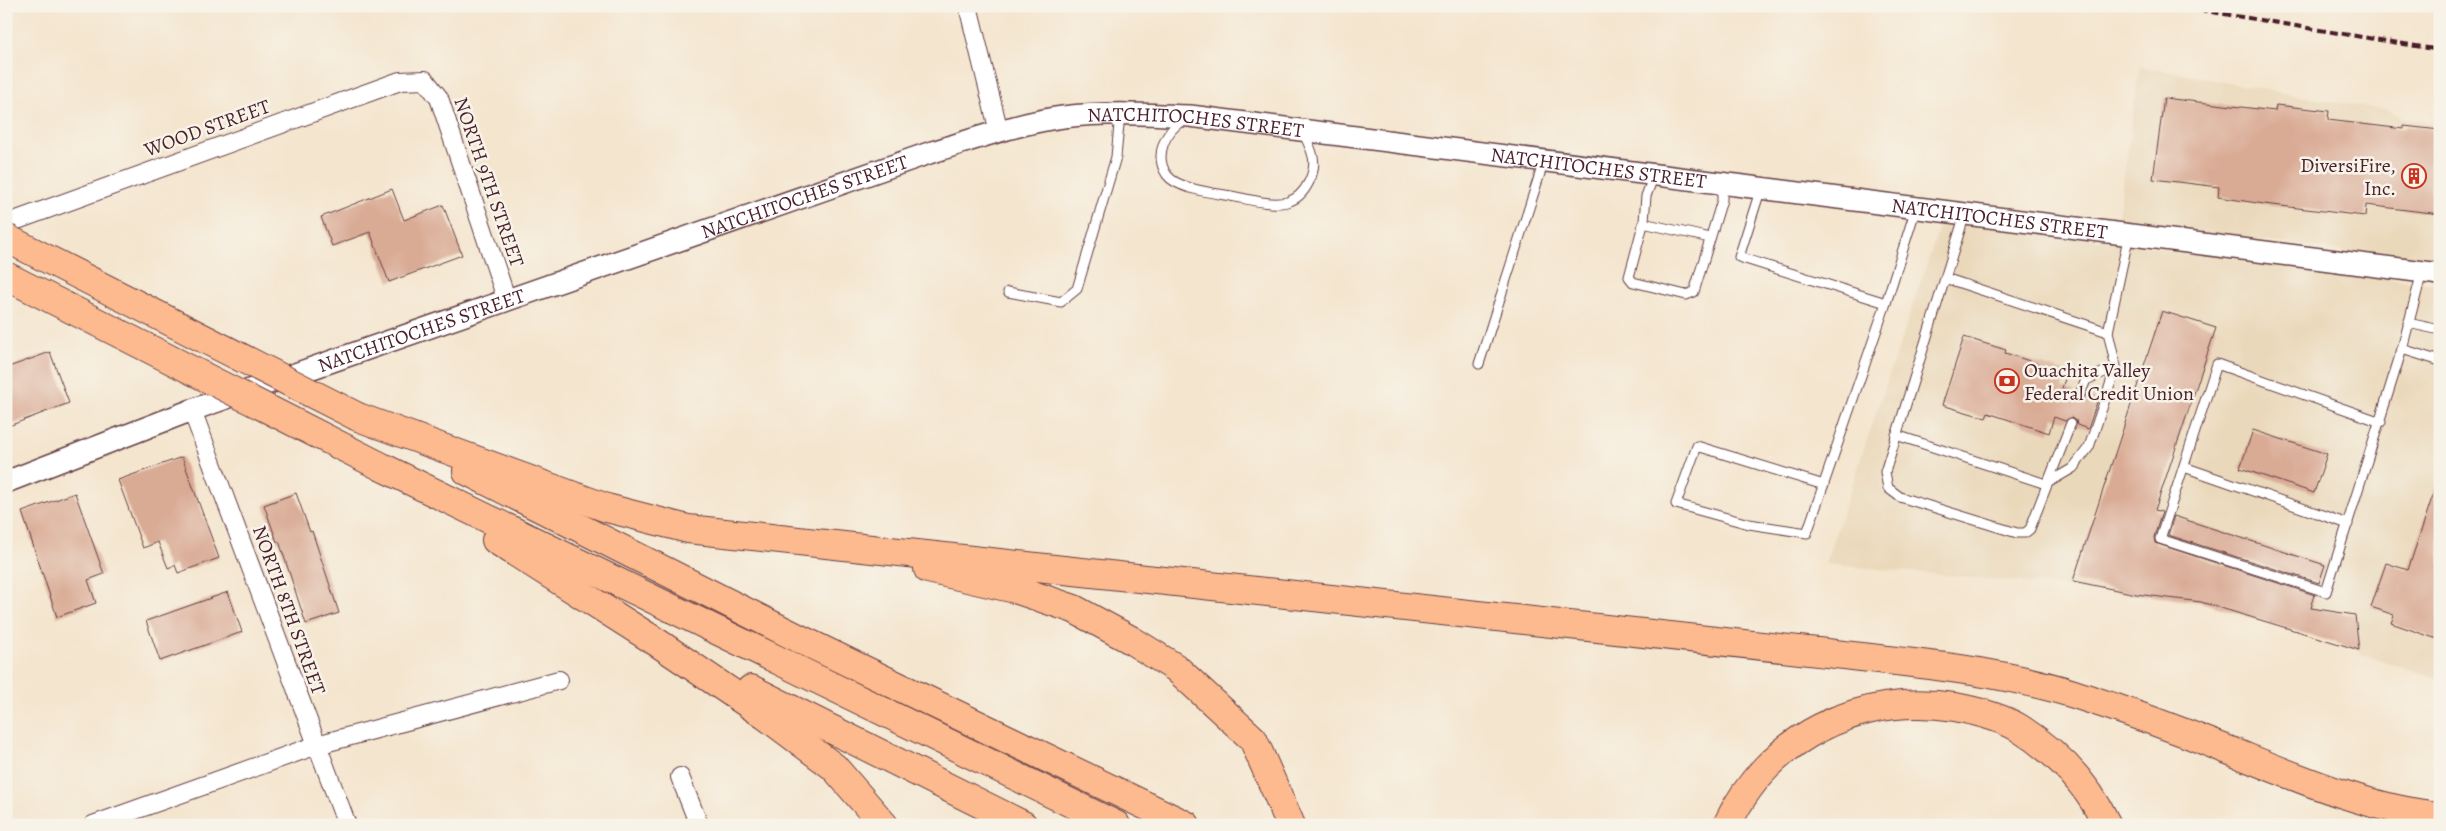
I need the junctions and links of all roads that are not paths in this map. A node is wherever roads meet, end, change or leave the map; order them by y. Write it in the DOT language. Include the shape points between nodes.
graph roads {
  1 [pos="968,6"];
  2 [pos="425,80"];
  3 [pos="1110,114"];
  4 [pos="1190,116"];
  5 [pos="1302,130"];
  6 [pos="999,132"];
  7 [pos="1544,160"];
  8 [pos="1654,174"];
  9 [pos="1722,183"];
  10 [pos="1761,188"];
  11 [pos="1917,208"];
  12 [pos="1966,214"];
  13 [pos="1643,223"];
  14 [pos="6,224"];
  15 [pos="2129,234"];
  16 [pos="6,238"];
  17 [pos="1710,238"];
  18 [pos="2431,272"];
  19 [pos="6,276"];
  20 [pos="1945,278"];
  21 [pos="1008,292"];
  22 [pos="507,301"];
  23 [pos="1886,303"];
  24 [pos="2408,323"];
  25 [pos="2440,330"];
  26 [pos="2108,332"];
  27 [pos="2402,348"];
  28 [pos="2440,361"];
  29 [pos="1479,364"];
  30 [pos="2116,366"];
  31 [pos="2080,394"];
  32 [pos="192,410"];
  33 [pos="358,417"];
  34 [pos="2381,422"];
  35 [pos="2071,423"];
  36 [pos="1896,435"];
  37 [pos="2184,467"];
  38 [pos="384,468"];
  39 [pos="6,482"];
  40 [pos="2046,484"];
  41 [pos="1824,485"];
  42 [pos="2348,524"];
  43 [pos="688,529"];
  44 [pos="658,643"];
  45 [pos="559,680"];
  46 [pos="317,745"];
  47 [pos="680,777"];
  48 [pos="2440,816"];
  49 [pos="93,825"];
  50 [pos="347,825"];
  51 [pos="699,825"];
  52 [pos="884,825"];
  53 [pos="1023,825"];
  54 [pos="1116,825"];
  55 [pos="1186,825"];
  56 [pos="1291,825"];
  57 [pos="1727,825"];
  58 [pos="2107,825"];
  1 -- 6 [label="street"];
  2 -- 14 [label="street, WOOD STREET" via="400,81"];
  2 -- 22 [label="street, NORTH 9TH STREET" via="439,98"];
  3 -- 4 [label="street, NATCHITOCHES STREET"];
  3 -- 6 [label="street, NATCHITOCHES STREET" via="1062,117"];
  3 -- 21 [label="lane" via="1118,125 1116,157 1077,289 1061,302"];
  4 -- 5 [label="street, NATCHITOCHES STREET"];
  4 -- 5 [label="lane" via="1173,126 1162,142 1162,161 1167,175 1181,185 1271,202 1287,202 1301,196 1310,183 1313,154"];
  5 -- 7 [label="street, NATCHITOCHES STREET"];
  6 -- 22 [label="street, NATCHITOCHES STREET" via="929,152"];
  7 -- 8 [label="street, NATCHITOCHES STREET"];
  7 -- 29 [label="lane"];
  8 -- 9 [label="street, NATCHITOCHES STREET"];
  8 -- 13 [label="lane" via="1646,196"];
  9 -- 10 [label="street, NATCHITOCHES STREET"];
  9 -- 17 [label="lane" via="1722,200"];
  10 -- 11 [label="street, NATCHITOCHES STREET"];
  10 -- 23 [label="lane" via="1739,257"];
  11 -- 12 [label="street, NATCHITOCHES STREET"];
  11 -- 23 [label="lane"];
  12 -- 15 [label="street, NATCHITOCHES STREET"];
  12 -- 20 [label="lane"];
  13 -- 17 [label="lane"];
  13 -- 17 [label="lane" via="1629,277 1633,282 1686,295 1694,292"];
  15 -- 18 [label="street, NATCHITOCHES STREET"];
  15 -- 26 [label="lane"];
  16 -- 33 [label="highway, bridge"];
  18 -- 24 [label="lane"];
  19 -- 38 [label="highway, bridge"];
  20 -- 26 [label="lane"];
  20 -- 36 [label="lane"];
  22 -- 32 [label="street, NATCHITOCHES STREET"];
  23 -- 41 [label="lane"];
  24 -- 25 [label="lane"];
  24 -- 27 [label="lane"];
  26 -- 30 [label="lane"];
  27 -- 28 [label="lane"];
  27 -- 34 [label="lane"];
  30 -- 31 [label="lane" via="2086,380"];
  30 -- 40 [label="lane" via="2089,447 2073,468"];
  32 -- 39 [label="street, NATCHITOCHES STREET"];
  32 -- 46 [label="street, NORTH 8TH STREET"];
  33 -- 43 [label="highway" via="608,508"];
  33 -- 55 [label="highway" via="798,638"];
  34 -- 37 [label="lane" via="2217,364"];
  34 -- 42 [label="lane"];
  35 -- 40 [label="lane"];
  36 -- 40 [label="lane"];
  36 -- 40 [label="lane" via="1884,472 1888,488 1900,497 2025,533 2030,530"];
  37 -- 42 [label="lane"];
  37 -- 42 [label="lane" via="2160,539 2326,592"];
  38 -- 44 [label="highway"];
  38 -- 54 [label="highway"];
  41 -- 41 [label="lane" via="1807,533 1749,524 1676,504 1697,446"];
  43 -- 48 [label="highway" via="1827,653 2007,676 2091,700 2291,776 2360,798"];
  43 -- 56 [label="highway" via="919,567 1015,589 1074,609 1176,668 1254,739"];
  44 -- 52 [label="highway" via="766,716 834,768"];
  44 -- 53 [label="highway"];
  45 -- 46 [label="street"];
  46 -- 49 [label="street"];
  46 -- 50 [label="street, NORTH 8TH STREET"];
  47 -- 51 [label="street"];
  57 -- 58 [label="highway" via="1736,806 1757,778 1772,761 1799,741 1827,724 1863,710 1895,704 1932,704 1976,711 2018,727 2052,752 2079,779"];
}
